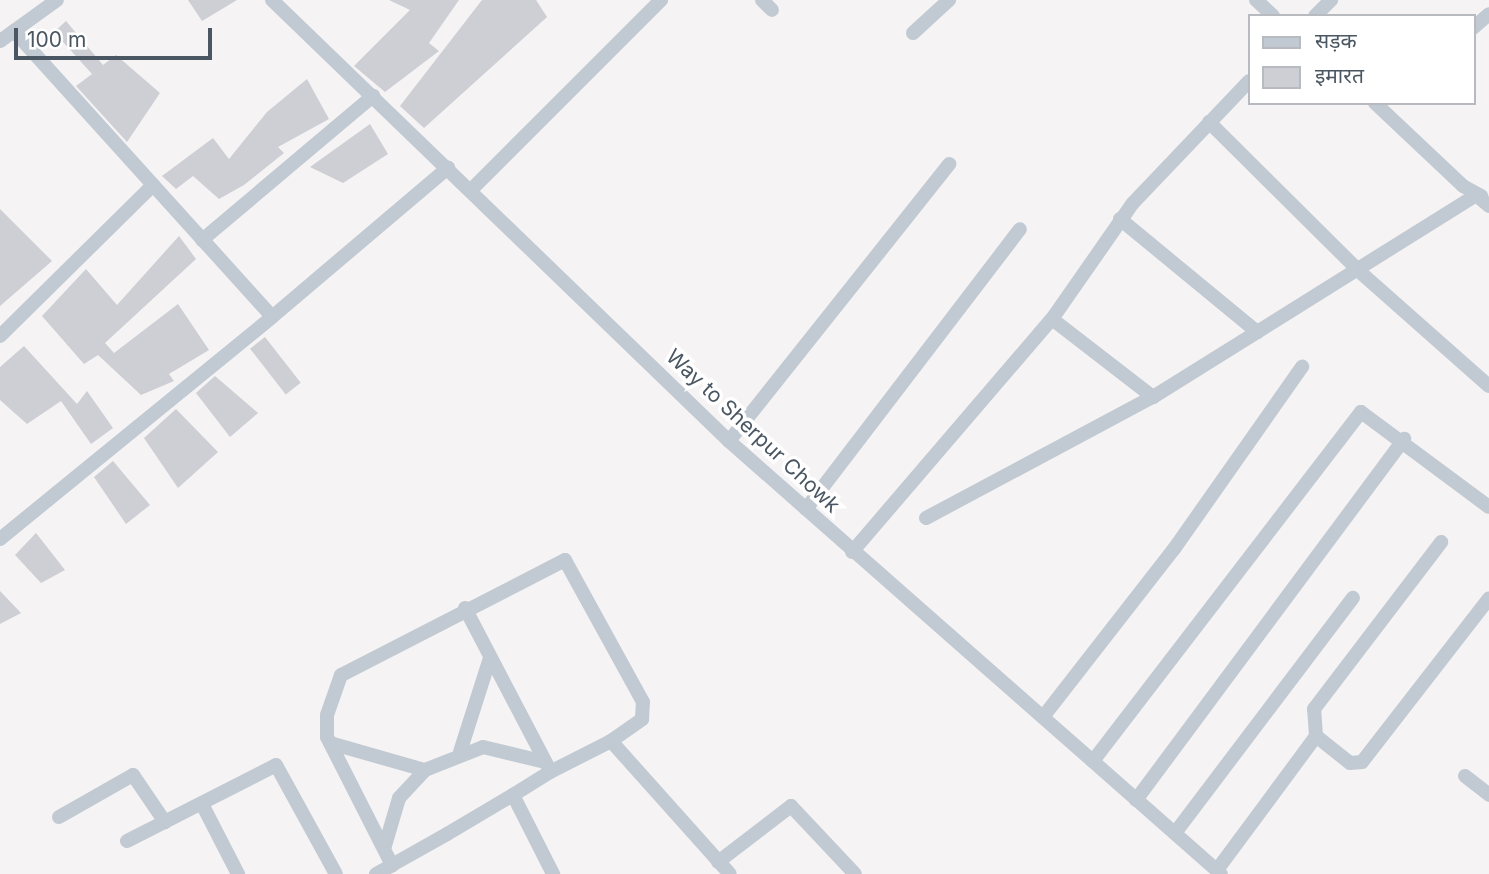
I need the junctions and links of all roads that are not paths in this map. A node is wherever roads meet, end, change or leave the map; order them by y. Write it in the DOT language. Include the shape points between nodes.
graph roads {
  1 [pos="57,0"];
  2 [pos="272,0"];
  3 [pos="661,0"];
  4 [pos="949,0"];
  5 [pos="1256,0"];
  6 [pos="1331,0"];
  7 [pos="1271,14"];
  8 [pos="1317,14"];
  9 [pos="1489,14"];
  10 [pos="1475,26"];
  11 [pos="14,30"];
  12 [pos="913,33"];
  13 [pos="0,41"];
  14 [pos="1248,82"];
  15 [pos="373,96"];
  16 [pos="1384,106"];
  17 [pos="1209,122"];
  18 [pos="949,164"];
  19 [pos="448,168"];
  20 [pos="153,185"];
  21 [pos="471,190"];
  22 [pos="1482,194"];
  23 [pos="1489,206"];
  24 [pos="1120,219"];
  25 [pos="1020,229"];
  26 [pos="202,240"];
  27 [pos="1360,272"];
  28 [pos="272,317"];
  29 [pos="1052,319"];
  30 [pos="1257,332"];
  31 [pos="0,336"];
  32 [pos="1302,367"];
  33 [pos="1489,386"];
  34 [pos="1153,397"];
  35 [pos="1404,439"];
  36 [pos="729,441"];
  37 [pos="1489,507"];
  38 [pos="806,509"];
  39 [pos="926,518"];
  40 [pos="0,539"];
  41 [pos="1441,542"];
  42 [pos="852,552"];
  43 [pos="1489,597"];
  44 [pos="1353,598"];
  45 [pos="465,608"];
  46 [pos="491,658"];
  47 [pos="1043,717"];
  48 [pos="1316,736"];
  49 [pos="611,741"];
  50 [pos="330,743"];
  51 [pos="460,752"];
  52 [pos="1093,761"];
  53 [pos="548,767"];
  54 [pos="425,770"];
  55 [pos="1465,776"];
  56 [pos="513,795"];
  57 [pos="1489,795"];
  58 [pos="1136,800"];
  59 [pos="202,804"];
  60 [pos="59,817"];
  61 [pos="166,822"];
  62 [pos="1175,833"];
  63 [pos="127,841"];
  64 [pos="384,849"];
  65 [pos="718,862"];
  66 [pos="393,865"];
  67 [pos="1219,872"];
  68 [pos="238,874"];
  69 [pos="336,874"];
  70 [pos="376,874"];
  71 [pos="554,874"];
  72 [pos="730,874"];
  73 [pos="855,874"];
  1 -- 11 [label="street"];
  2 -- 15 [label="street, Way to Sherpur Chowk"];
  3 -- 21 [label="street"];
  4 -- 12 [label="street"];
  5 -- 7 [label="street"];
  6 -- 8 [label="street"];
  9 -- 10 [label="street"];
  11 -- 13 [label="street"];
  11 -- 20 [label="street"];
  14 -- 17 [label="street"];
  15 -- 19 [label="street, Way to Sherpur Chowk"];
  15 -- 26 [label="street"];
  16 -- 22 [label="street"];
  17 -- 24 [label="street"];
  17 -- 27 [label="street"];
  18 -- 36 [label="street"];
  19 -- 21 [label="street, Way to Sherpur Chowk"];
  19 -- 28 [label="street"];
  20 -- 26 [label="street"];
  20 -- 31 [label="street"];
  21 -- 36 [label="street, Way to Sherpur Chowk"];
  22 -- 23 [label="street"];
  22 -- 27 [label="street"];
  24 -- 29 [label="street"];
  24 -- 30 [label="street"];
  25 -- 38 [label="street"];
  26 -- 28 [label="street"];
  27 -- 30 [label="street"];
  27 -- 33 [label="street"];
  28 -- 40 [label="street"];
  29 -- 34 [label="street"];
  29 -- 42 [label="street"];
  30 -- 34 [label="street"];
  32 -- 47 [label="street" via="1174,549"];
  34 -- 39 [label="street"];
  35 -- 37 [label="street"];
  35 -- 52 [label="street" via="1373,416 1357,414"];
  35 -- 58 [label="street"];
  36 -- 38 [label="street, Way to Sherpur Chowk"];
  38 -- 42 [label="street, Way to Sherpur Chowk"];
  41 -- 48 [label="street" via="1314,709"];
  42 -- 47 [label="street, Way to Sherpur Chowk"];
  43 -- 48 [label="street" via="1362,762 1350,763"];
  44 -- 62 [label="street"];
  45 -- 46 [label="street"];
  45 -- 49 [label="street" via="559,560 569,563 643,702 642,719"];
  45 -- 50 [label="street" via="346,669 327,715"];
  46 -- 51 [label="street"];
  46 -- 53 [label="street"];
  47 -- 52 [label="street, Way to Sherpur Chowk"];
  48 -- 67 [label="street"];
  49 -- 53 [label="street"];
  49 -- 65 [label="street"];
  50 -- 54 [label="street"];
  50 -- 64 [label="street"];
  51 -- 53 [label="street" via="494,747"];
  51 -- 54 [label="street"];
  52 -- 58 [label="street, Way to Sherpur Chowk"];
  53 -- 56 [label="street"];
  54 -- 64 [label="street" via="400,797"];
  55 -- 57 [label="street"];
  56 -- 66 [label="street"];
  56 -- 71 [label="street"];
  58 -- 62 [label="street, Way to Sherpur Chowk"];
  59 -- 61 [label="street"];
  59 -- 68 [label="street"];
  59 -- 69 [label="street" via="276,765 282,767"];
  60 -- 61 [label="street" via="133,775"];
  61 -- 63 [label="street"];
  62 -- 67 [label="street, Way to Sherpur Chowk"];
  64 -- 66 [label="street"];
  65 -- 72 [label="street"];
  65 -- 73 [label="street" via="790,806"];
  66 -- 70 [label="street"];
}
